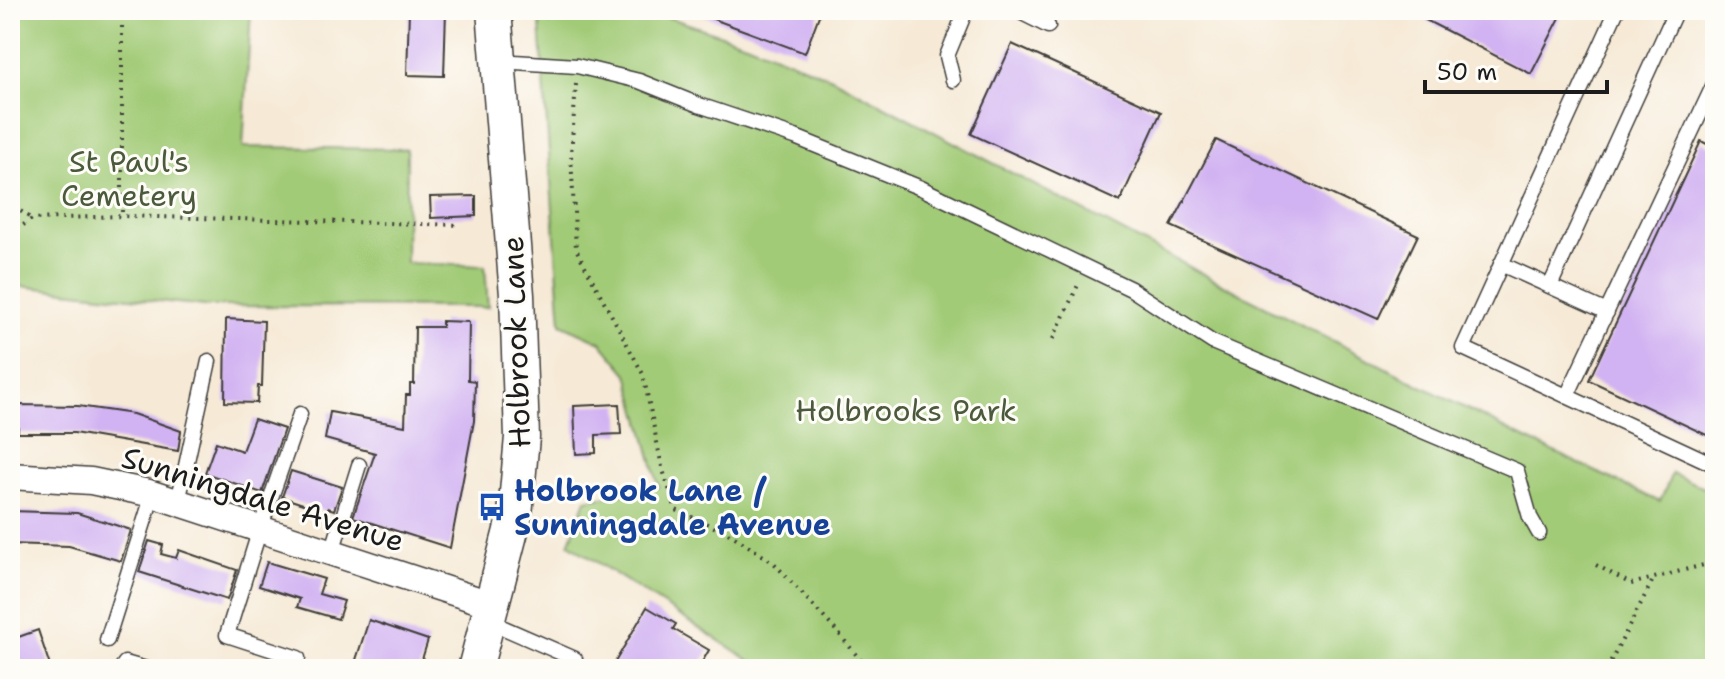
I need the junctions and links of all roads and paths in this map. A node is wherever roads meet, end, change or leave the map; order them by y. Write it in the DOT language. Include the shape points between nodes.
graph roads {
  1 [pos="122,10"];
  2 [pos="494,10"];
  3 [pos="966,10"];
  4 [pos="1016,10"];
  5 [pos="1617,10"];
  6 [pos="1676,10"];
  7 [pos="1048,26"];
  8 [pos="498,61"];
  9 [pos="577,66"];
  10 [pos="953,80"];
  11 [pos="1715,82"];
  12 [pos="10,200"];
  13 [pos="122,216"];
  14 [pos="32,219"];
  15 [pos="461,225"];
  16 [pos="10,234"];
  17 [pos="1501,264"];
  18 [pos="1086,268"];
  19 [pos="1550,286"];
  20 [pos="1607,312"];
  21 [pos="1053,339"];
  22 [pos="209,361"];
  23 [pos="1567,396"];
  24 [pos="300,414"];
  25 [pos="359,465"];
  26 [pos="1715,465"];
  27 [pos="10,476"];
  28 [pos="153,494"];
  29 [pos="178,502"];
  30 [pos="260,529"];
  31 [pos="1539,533"];
  32 [pos="332,552"];
  33 [pos="1715,562"];
  34 [pos="1596,565"];
  35 [pos="1654,578"];
  36 [pos="490,613"];
  37 [pos="107,640"];
  38 [pos="298,658"];
  39 [pos="575,659"];
  40 [pos="121,669"];
  41 [pos="146,669"];
  42 [pos="475,669"];
  43 [pos="868,669"];
  44 [pos="1607,669"];
  1 -- 13 [label="path"];
  2 -- 8 [label="street, Holbrook Lane"];
  3 -- 10 [label="lane" via="947,56"];
  4 -- 7 [label="lane"];
  5 -- 17 [label="lane"];
  6 -- 19 [label="lane"];
  8 -- 9 [label="lane"];
  8 -- 36 [label="street, Holbrook Lane" via="517,295 522,437 515,515"];
  9 -- 18 [label="lane" via="639,81 795,137 921,188"];
  9 -- 43 [label="path" via="571,155 576,249 643,374 676,510 732,535 774,563"];
  11 -- 20 [label="lane"];
  12 -- 14 [label="path"];
  13 -- 14 [label="path"];
  13 -- 15 [label="path"];
  14 -- 16 [label="path"];
  17 -- 19 [label="lane"];
  17 -- 23 [label="lane" via="1463,348"];
  18 -- 21 [label="path"];
  18 -- 31 [label="lane" via="1131,289 1212,342 1517,471"];
  19 -- 20 [label="lane"];
  20 -- 23 [label="lane"];
  22 -- 29 [label="lane"];
  23 -- 26 [label="lane"];
  24 -- 30 [label="lane"];
  25 -- 32 [label="lane"];
  27 -- 28 [label="street, Sunningdale Avenue" via="91,481"];
  28 -- 29 [label="street, Sunningdale Avenue"];
  28 -- 37 [label="lane"];
  29 -- 30 [label="street, Sunningdale Avenue"];
  30 -- 32 [label="street, Sunningdale Avenue"];
  30 -- 38 [label="lane" via="227,635"];
  32 -- 36 [label="street, Sunningdale Avenue"];
  33 -- 35 [label="path"];
  34 -- 35 [label="path" via="1631,584"];
  35 -- 44 [label="path"];
  36 -- 39 [label="lane"];
  36 -- 42 [label="street, Holbrook Lane"];
  40 -- 41 [label="lane" via="125,663"];
}
